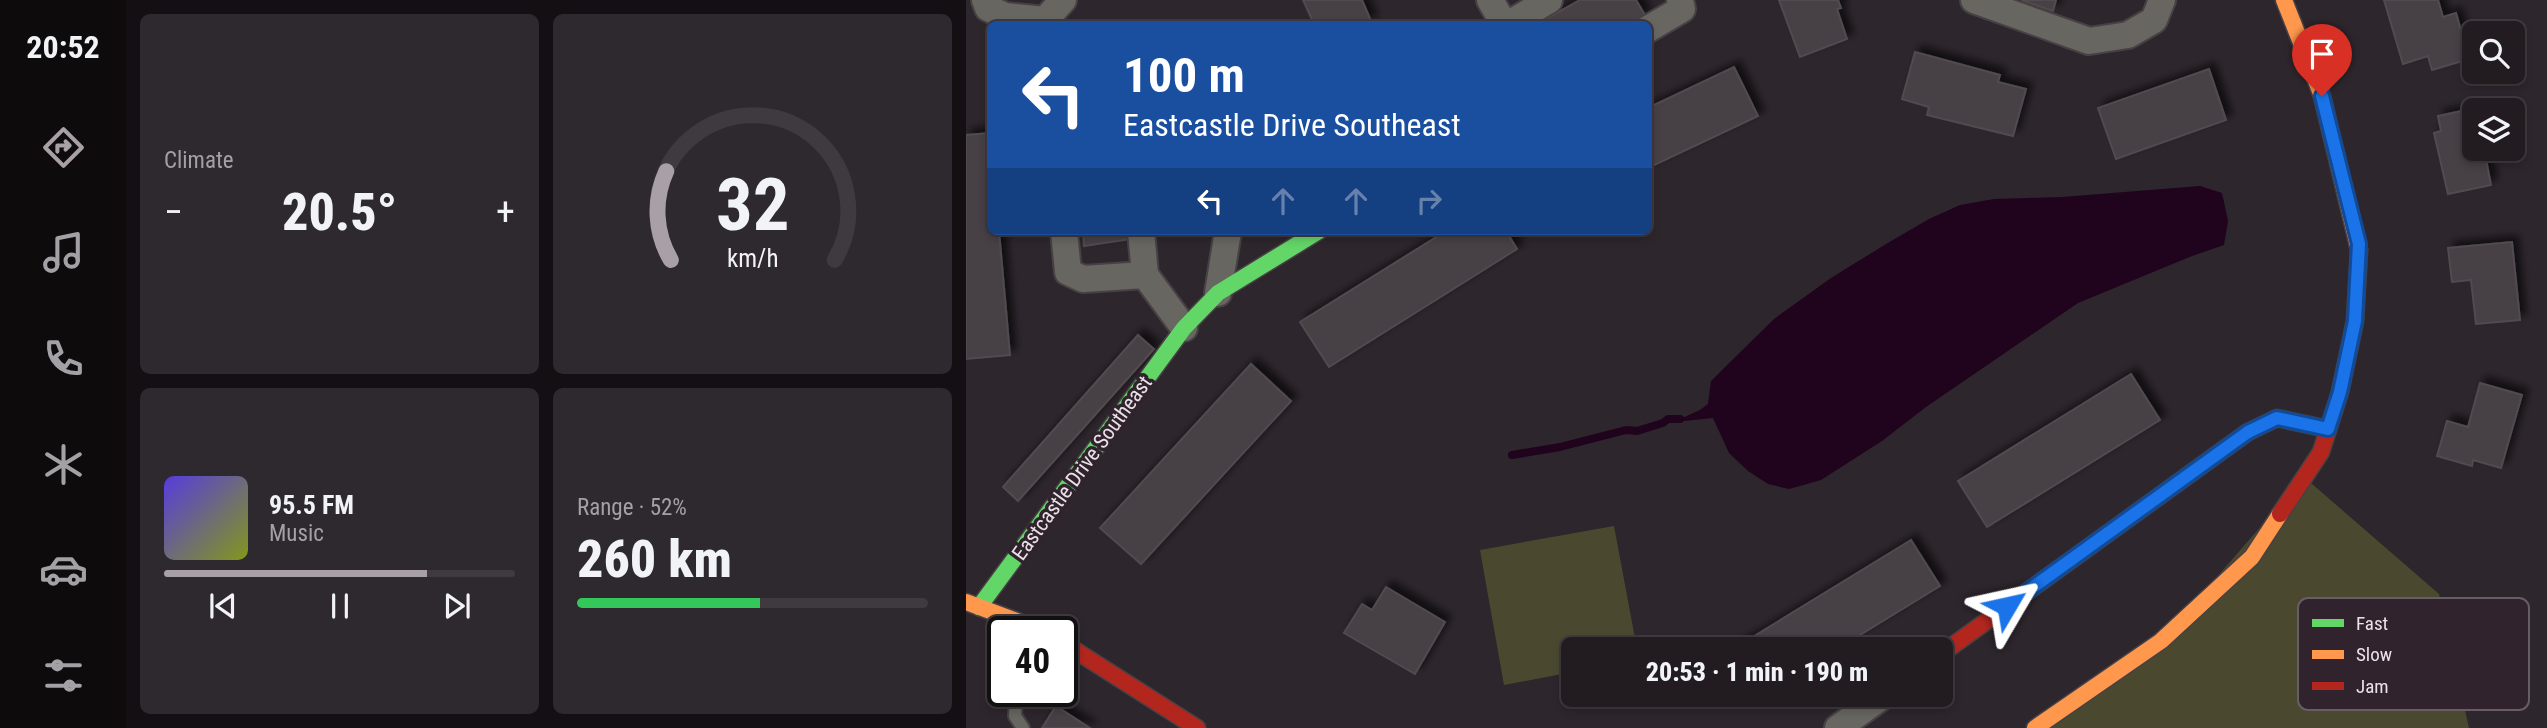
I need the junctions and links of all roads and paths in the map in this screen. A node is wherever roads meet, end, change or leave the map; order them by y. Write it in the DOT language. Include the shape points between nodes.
graph roads {
  1 [pos="985,0"];
  2 [pos="1063,0"];
  3 [pos="1490,0"];
  4 [pos="1549,0"];
  5 [pos="1680,0"];
  6 [pos="1974,0"];
  7 [pos="2162,0"];
  8 [pos="2284,0"];
  9 [pos="1039,21"];
  10 [pos="1047,21"];
  11 [pos="1502,21"];
  12 [pos="1514,21"];
  13 [pos="1652,27"];
  14 [pos="1064,235"];
  15 [pos="1141,235"];
  16 [pos="1227,235"];
  17 [pos="1313,235"];
  18 [pos="1144,275"];
  19 [pos="1219,293"];
  20 [pos="1184,328"];
  21 [pos="2328,429"];
  22 [pos="973,604"];
  23 [pos="1005,616"];
  24 [pos="1953,645"];
  25 [pos="1078,652"];
  26 [pos="1015,707"];
  27 [pos="1867,707"];
  28 [pos="1023,728"];
  29 [pos="1197,728"];
  30 [pos="1838,728"];
  31 [pos="2035,728"];
  1 -- 9 [label="street" via="988,8 1005,16"];
  2 -- 10 [label="street"];
  3 -- 11 [label="street"];
  4 -- 12 [label="street"];
  5 -- 13 [label="street" via="1682,9"];
  6 -- 7 [label="street" via="2089,41 2128,35 2154,19"];
  8 -- 21 [label="street" via="2322,96 2359,244 2355,321"];
  14 -- 18 [label="street" via="1068,272 1083,279"];
  15 -- 18 [label="street"];
  16 -- 19 [label="street"];
  17 -- 19 [label="street, Eastcastle Drive Southeast"];
  18 -- 20 [label="street"];
  19 -- 20 [label="street, Eastcastle Drive Southeast"];
  20 -- 22 [label="street, Eastcastle Drive Southeast"];
  21 -- 24 [label="street" via="2277,418 2248,432"];
  21 -- 31 [label="street" via="2321,452 2252,557 2161,641"];
  22 -- 23 [label="street, Eastcastle Drive Southeast"];
  25 -- 29 [label="street"];
  26 -- 28 [label="lane"];
  27 -- 30 [label="street"];
}
